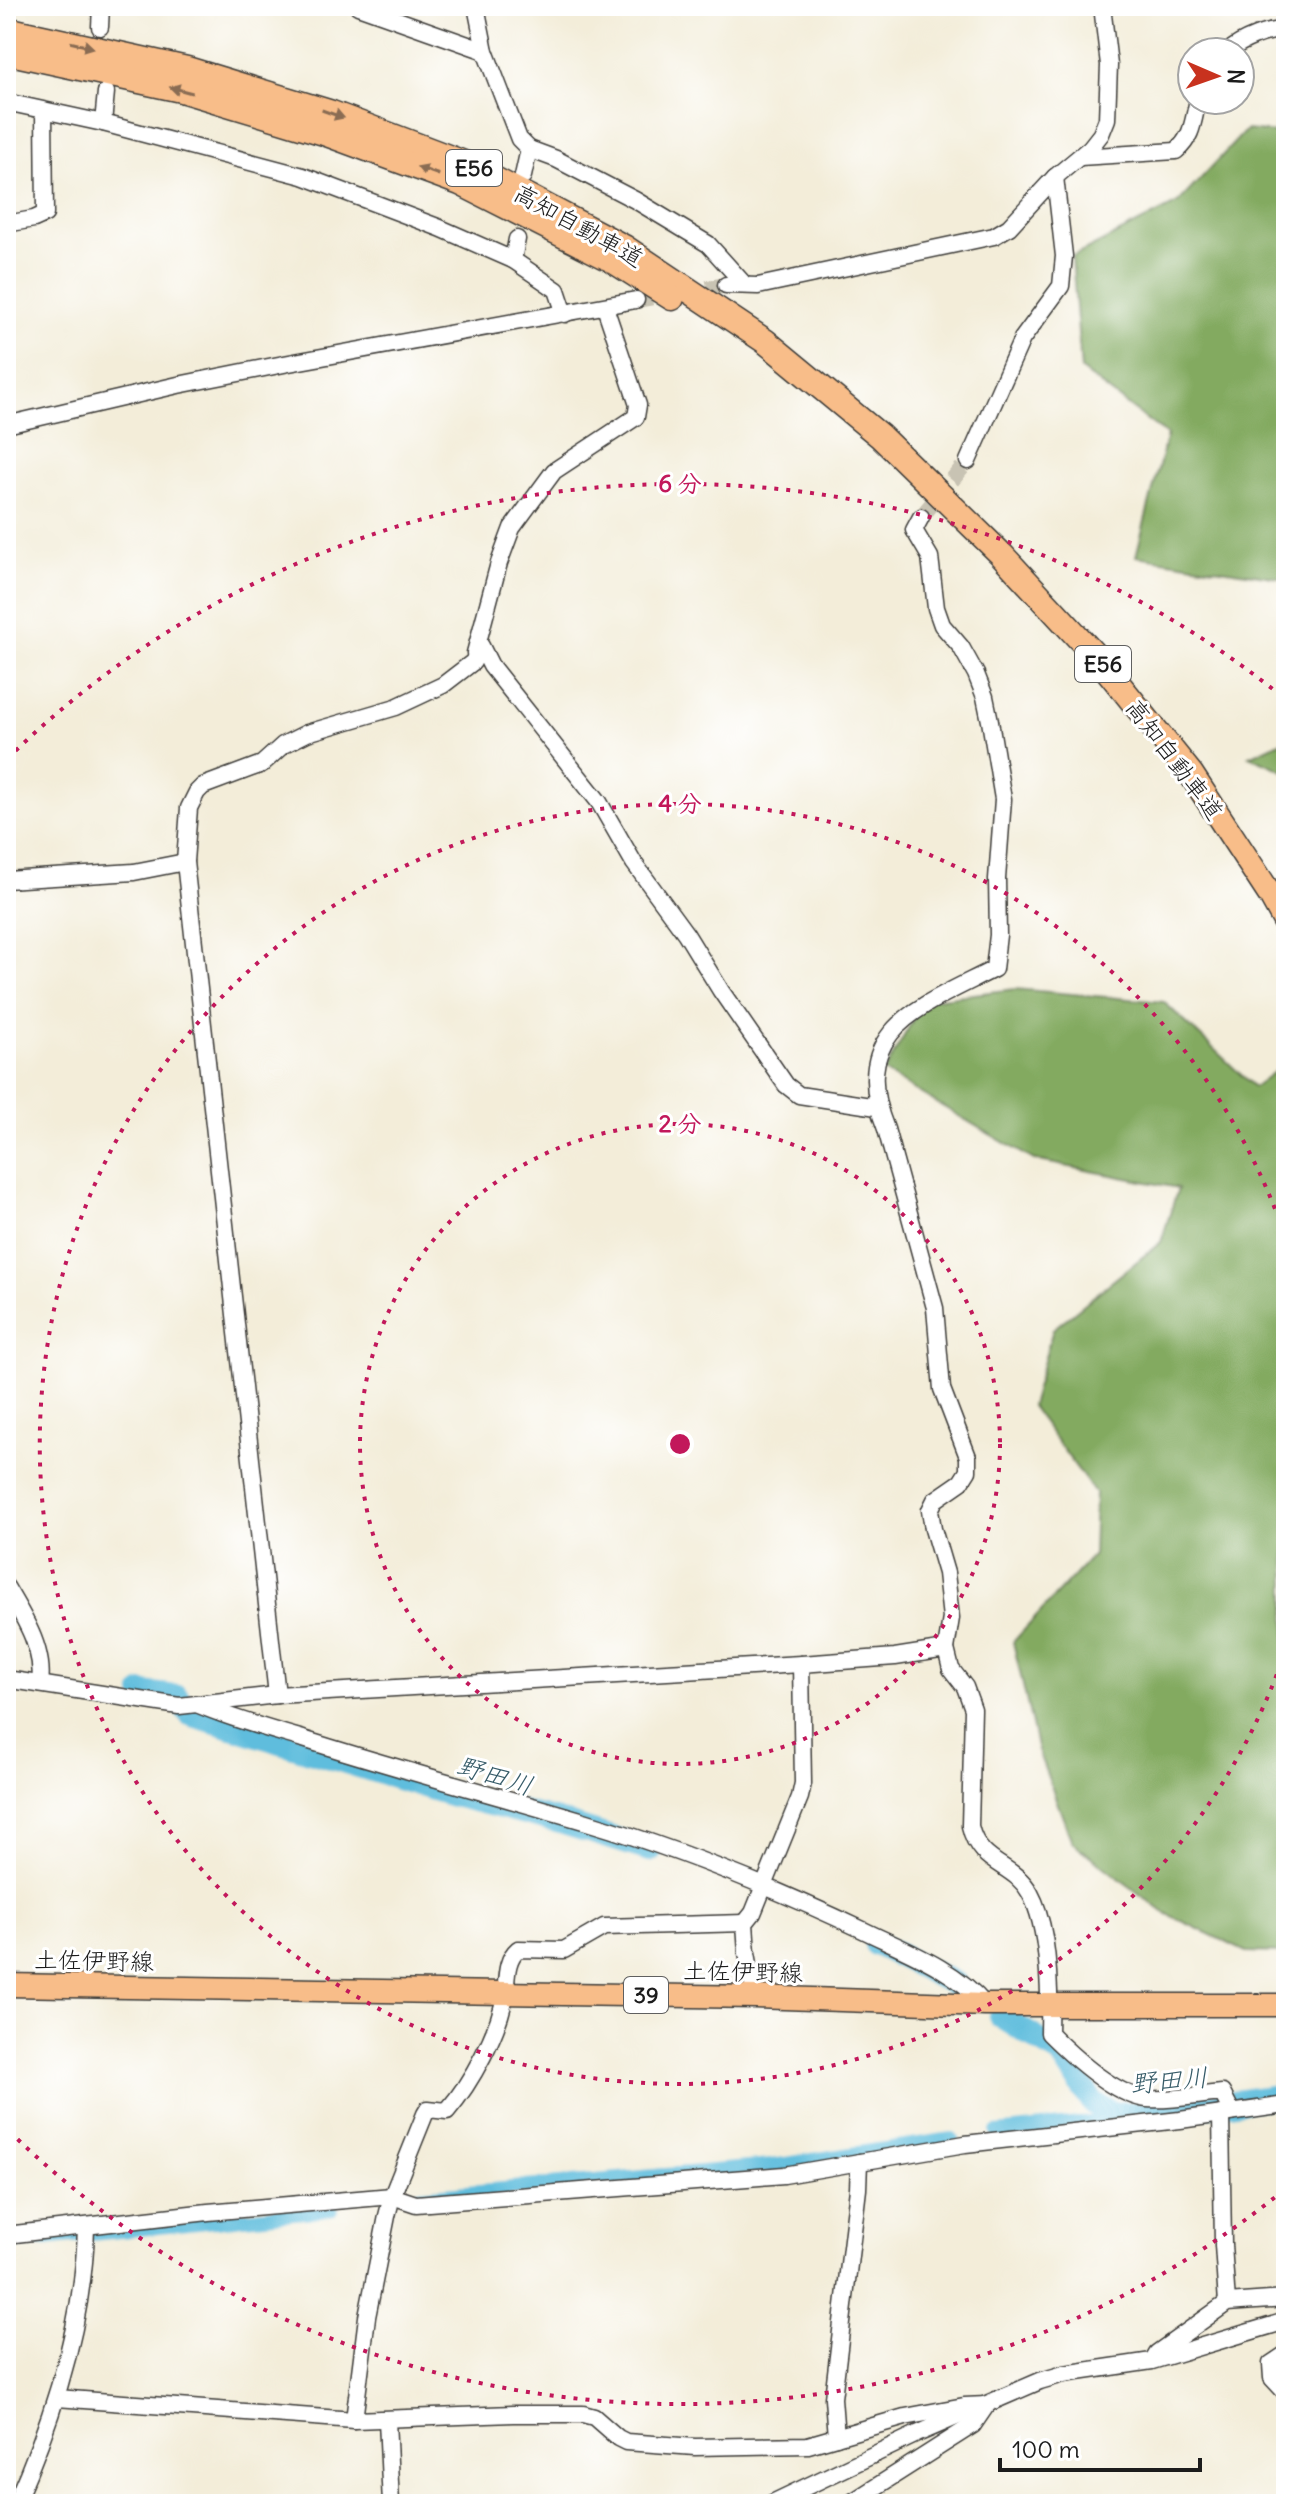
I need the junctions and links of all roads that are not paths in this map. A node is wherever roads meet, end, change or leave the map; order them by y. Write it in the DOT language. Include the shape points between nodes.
graph roads {
  1 [pos="101,6"];
  2 [pos="358,6"];
  3 [pos="476,6"];
  4 [pos="1102,6"];
  5 [pos="100,27"];
  6 [pos="6,29"];
  7 [pos="1286,30"];
  8 [pos="1256,38"];
  9 [pos="485,51"];
  10 [pos="6,52"];
  11 [pos="106,92"];
  12 [pos="6,102"];
  13 [pos="44,111"];
  14 [pos="1195,116"];
  15 [pos="103,123"];
  16 [pos="529,149"];
  17 [pos="1080,157"];
  18 [pos="523,176"];
  19 [pos="1055,177"];
  20 [pos="6,224"];
  21 [pos="517,239"];
  22 [pos="513,260"];
  23 [pos="744,284"];
  24 [pos="726,285"];
  25 [pos="636,300"];
  26 [pos="605,307"];
  27 [pos="565,314"];
  28 [pos="6,425"];
  29 [pos="880,436"];
  30 [pos="968,461"];
  31 [pos="921,517"];
  32 [pos="473,662"];
  33 [pos="185,862"];
  34 [pos="6,880"];
  35 [pos="1286,923"];
  36 [pos="877,1107"];
  37 [pos="6,1587"];
  38 [pos="946,1649"];
  39 [pos="801,1664"];
  40 [pos="41,1676"];
  41 [pos="6,1679"];
  42 [pos="277,1695"];
  43 [pos="189,1705"];
  44 [pos="761,1893"];
  45 [pos="745,1923"];
  46 [pos="6,1985"];
  47 [pos="505,1993"];
  48 [pos="755,1997"];
  49 [pos="1050,2004"];
  50 [pos="985,2005"];
  51 [pos="1286,2005"];
  52 [pos="1286,2105"];
  53 [pos="1226,2113"];
  54 [pos="859,2162"];
  55 [pos="392,2196"];
  56 [pos="86,2234"];
  57 [pos="6,2235"];
  58 [pos="1286,2299"];
  59 [pos="1227,2303"];
  60 [pos="1286,2321"];
  61 [pos="1286,2354"];
  62 [pos="1152,2361"];
  63 [pos="1286,2393"];
  64 [pos="57,2398"];
  65 [pos="987,2405"];
  66 [pos="354,2420"];
  67 [pos="387,2420"];
  68 [pos="836,2437"];
  69 [pos="15,2504"];
  70 [pos="391,2504"];
  71 [pos="770,2504"];
  72 [pos="849,2504"];
  1 -- 5 [label="street"];
  2 -- 9 [label="street"];
  3 -- 9 [label="street"];
  4 -- 17 [label="street" via="1109,65 1107,119"];
  6 -- 29 [label="highway, 高知自動車道 / E56, one-way" via="187,69 332,113 464,163 624,247 765,341"];
  7 -- 8 [label="street"];
  9 -- 16 [label="street" via="519,139"];
  29 -- 10 [label="highway, 高知自動車道 / E56, one-way" via="612,260 460,183 324,133 181,90"];
  11 -- 15 [label="street"];
  12 -- 13 [label="street"];
  13 -- 15 [label="street"];
  13 -- 20 [label="street" via="45,214"];
  14 -- 17 [label="street" via="1192,132 1176,151"];
  15 -- 22 [label="street" via="303,176"];
  16 -- 18 [label="street"];
  16 -- 23 [label="street" via="635,200 708,244"];
  17 -- 19 [label="street"];
  19 -- 23 [label="street" via="994,236 758,286"];
  19 -- 30 [label="street" via="1064,256 1061,286 1022,339"];
  21 -- 22 [label="street"];
  22 -- 27 [label="street" via="557,290"];
  23 -- 24 [label="street"];
  25 -- 26 [label="street"];
  26 -- 27 [label="street"];
  26 -- 32 [label="street" via="638,405 636,417 554,471 512,528"];
  27 -- 28 [label="street" via="261,368"];
  29 -- 35 [label="highway, 高知自動車道 / E56" via="1002,555 1100,661 1191,774"];
  31 -- 36 [label="street" via="914,530 930,557 936,608 976,674 990,721 1003,799 998,935 994,969 890,1031 876,1062"];
  32 -- 33 [label="street" via="443,685 396,707 307,733 262,764 203,786 189,808"];
  32 -- 36 [label="street" via="481,646 491,666 599,802 634,863 786,1085 799,1095"];
  33 -- 34 [label="street" via="134,872"];
  33 -- 42 [label="street"];
  36 -- 38 [label="street" via="935,1308 942,1389 968,1457 961,1482 935,1500 930,1510 946,1573 951,1618"];
  37 -- 40 [label="street" via="41,1659"];
  38 -- 39 [label="street"];
  38 -- 49 [label="street" via="973,1709 973,1839 1030,1893 1043,1930"];
  39 -- 42 [label="street"];
  39 -- 44 [label="street" via="803,1783"];
  40 -- 41 [label="street"];
  40 -- 43 [label="street"];
  42 -- 43 [label="street"];
  43 -- 44 [label="street" via="663,1846"];
  44 -- 45 [label="street"];
  44 -- 50 [label="street" via="825,1912 940,1969 973,1989"];
  45 -- 47 [label="street" via="604,1927 564,1950 518,1949 506,1974"];
  45 -- 48 [label="street"];
  46 -- 47 [label="main road, 土佐伊野線 / 39"];
  47 -- 48 [label="main road, 土佐伊野線 / 39"];
  47 -- 55 [label="street" via="495,2031 457,2099 447,2111 428,2109 425,2114"];
  48 -- 50 [label="main road, 土佐伊野線 / 39"];
  49 -- 50 [label="main road, 土佐伊野線 / 39"];
  49 -- 51 [label="main road, 土佐伊野線 / 39"];
  49 -- 53 [label="street" via="1049,2033 1114,2086 1144,2099 1222,2093"];
  52 -- 53 [label="street"];
  53 -- 54 [label="street"];
  53 -- 59 [label="street"];
  54 -- 55 [label="street" via="784,2175 569,2193 416,2204"];
  54 -- 68 [label="street" via="833,2398"];
  55 -- 56 [label="street" via="208,2212"];
  55 -- 66 [label="street" via="367,2317"];
  56 -- 57 [label="street"];
  56 -- 64 [label="street" via="81,2297"];
  58 -- 59 [label="street"];
  59 -- 62 [label="street"];
  60 -- 62 [label="street"];
  61 -- 63 [label="street" via="1271,2364 1272,2378"];
  62 -- 65 [label="street" via="1064,2374"];
  64 -- 66 [label="street"];
  64 -- 69 [label="street"];
  65 -- 68 [label="street" via="905,2417"];
  65 -- 71 [label="street"];
  65 -- 72 [label="street" via="973,2425"];
  66 -- 67 [label="street"];
  67 -- 68 [label="street" via="583,2414 626,2442 695,2447 788,2447"];
  67 -- 70 [label="street"];
}
